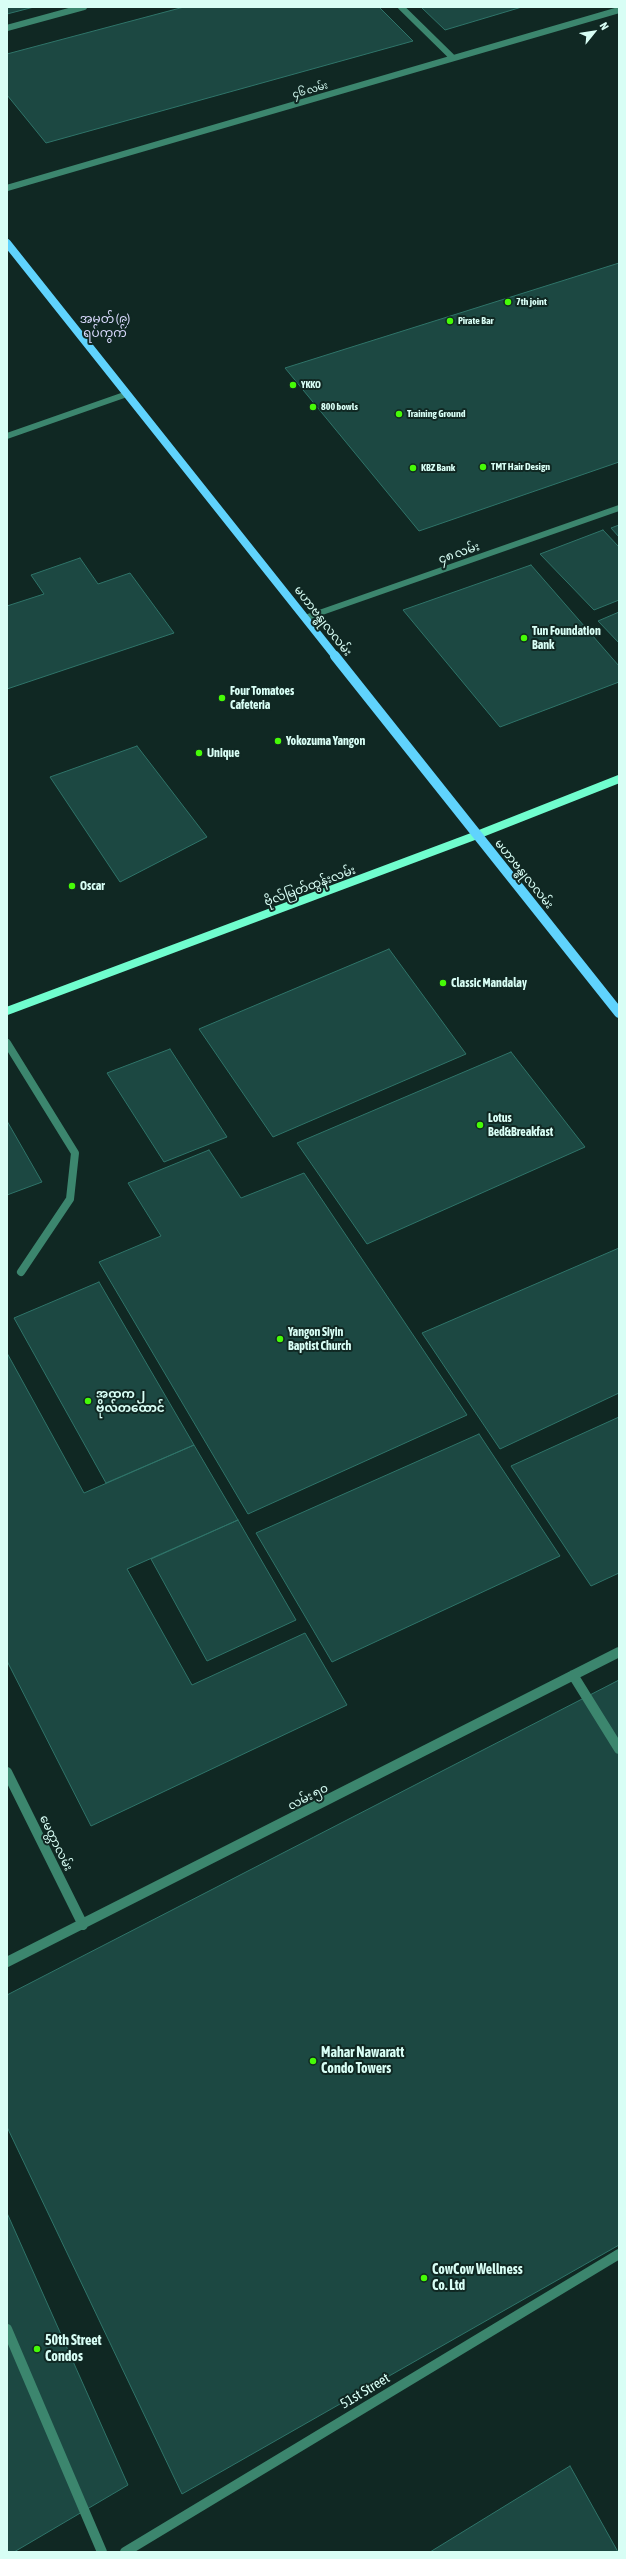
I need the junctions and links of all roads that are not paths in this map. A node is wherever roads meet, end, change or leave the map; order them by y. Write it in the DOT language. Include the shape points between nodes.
graph roads {
  1 [pos="84,7"];
  2 [pos="401,7"];
  3 [pos="619,10"];
  4 [pos="7,28"];
  5 [pos="453,58"];
  6 [pos="7,188"];
  7 [pos="7,243"];
  8 [pos="127,394"];
  9 [pos="7,436"];
  10 [pos="619,508"];
  11 [pos="305,618"];
  12 [pos="619,779"];
  13 [pos="477,835"];
  14 [pos="7,1011"];
  15 [pos="619,1013"];
  16 [pos="7,1043"];
  17 [pos="22,1272"];
  18 [pos="619,1652"];
  19 [pos="573,1675"];
  20 [pos="619,1748"];
  21 [pos="7,1772"];
  22 [pos="83,1925"];
  23 [pos="7,1962"];
  24 [pos="619,2254"];
  25 [pos="7,2329"];
  26 [pos="102,2552"];
  27 [pos="125,2552"];
  1 -- 4 [label="street"];
  2 -- 5 [label="street"];
  3 -- 5 [label="street, ၄၆ လမ်း"];
  5 -- 6 [label="street, ၄၆ လမ်း"];
  7 -- 8 [label="main road, မဟာဗန္ဓုလလမ်း"];
  8 -- 9 [label="street"];
  8 -- 11 [label="main road, မဟာဗန္ဓုလလမ်း"];
  10 -- 11 [label="street, ၄၈ လမ်း"];
  11 -- 13 [label="main road, မဟာဗန္ဓုလလမ်း"];
  12 -- 13 [label="main road, ဗိုလ်မြတ်ထွန်းလမ်း"];
  13 -- 14 [label="main road, ဗိုလ်မြတ်ထွန်းလမ်း"];
  13 -- 15 [label="main road, မဟာဗန္ဓုလလမ်း"];
  16 -- 17 [label="street" via="76,1153 70,1199"];
  18 -- 19 [label="street, လမ်း ၅၀"];
  19 -- 20 [label="street"];
  19 -- 22 [label="street, လမ်း ၅၀"];
  21 -- 22 [label="street, မေတ္တာလမ်း"];
  22 -- 23 [label="street, လမ်း ၅၀"];
  24 -- 27 [label="street, 51st Street"];
  25 -- 26 [label="street"];
}
